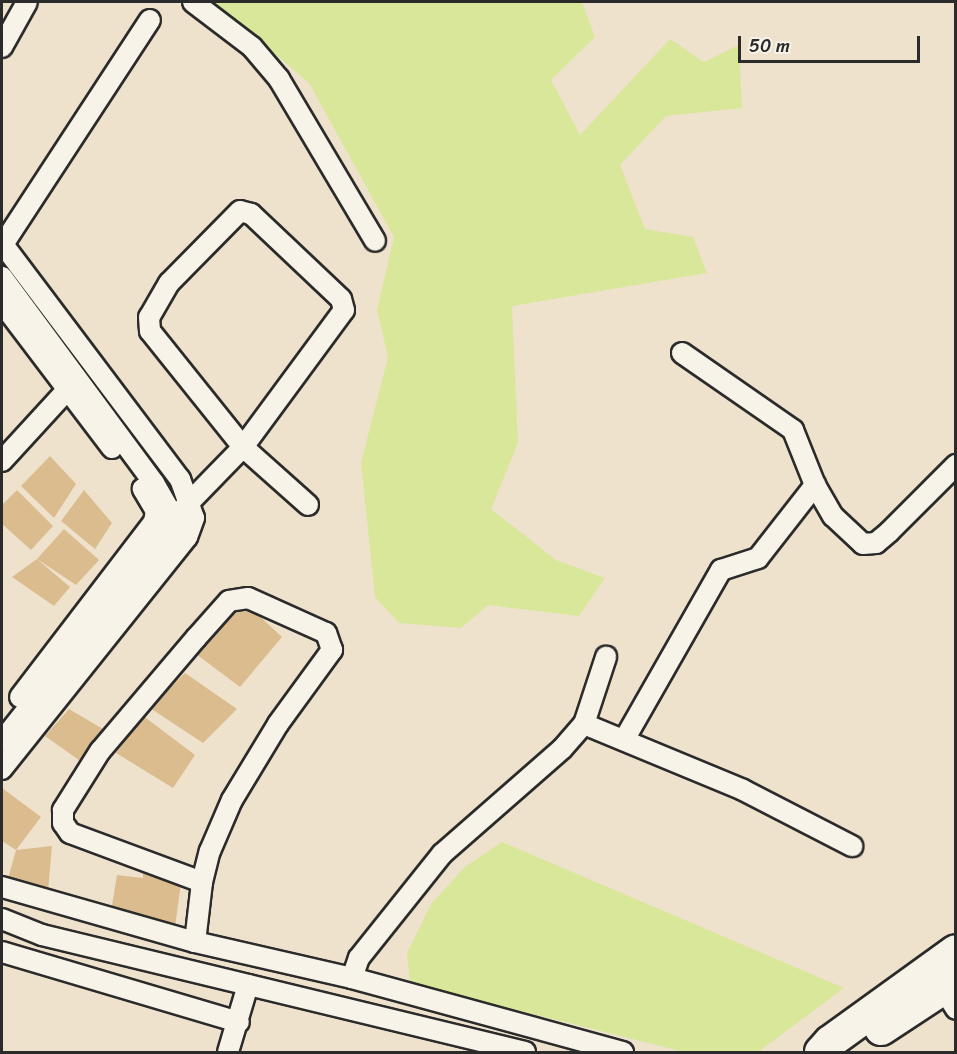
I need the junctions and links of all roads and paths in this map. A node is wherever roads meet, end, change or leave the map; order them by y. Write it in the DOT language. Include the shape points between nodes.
graph roads {
  1 [pos="27,2"];
  2 [pos="193,2"];
  3 [pos="150,20"];
  4 [pos="2,47"];
  5 [pos="375,241"];
  6 [pos="2,245"];
  7 [pos="2,277"];
  8 [pos="2,303"];
  9 [pos="682,353"];
  10 [pos="67,390"];
  11 [pos="243,447"];
  12 [pos="2,461"];
  13 [pos="956,465"];
  14 [pos="815,485"];
  15 [pos="191,501"];
  16 [pos="308,505"];
  17 [pos="174,518"];
  18 [pos="606,657"];
  19 [pos="2,721"];
  20 [pos="584,724"];
  21 [pos="624,740"];
  22 [pos="2,741"];
  23 [pos="2,769"];
  24 [pos="852,846"];
  25 [pos="202,882"];
  26 [pos="2,887"];
  27 [pos="2,920"];
  28 [pos="195,942"];
  29 [pos="2,952"];
  30 [pos="352,978"];
  31 [pos="948,979"];
  32 [pos="248,985"];
  33 [pos="239,1022"];
  34 [pos="228,1053"];
  35 [pos="525,1053"];
  36 [pos="623,1053"];
  37 [pos="821,1053"];
  38 [pos="847,1053"];
  1 -- 4 [label="street"];
  2 -- 5 [label="street" via="252,46 279,80"];
  3 -- 6 [label="street"];
  6 -- 15 [label="street" via="169,463"];
  7 -- 17 [label="street" via="154,483"];
  8 -- 10 [label="street"];
  9 -- 14 [label="street" via="793,430"];
  10 -- 12 [label="street"];
  10 -- 19 [label="street" via="152,502 156,517"];
  11 -- 11 [label="street" via="150,331 149,317 169,283 235,214 244,211 345,304 334,327"];
  11 -- 15 [label="street"];
  11 -- 16 [label="street"];
  13 -- 14 [label="street" via="876,543 862,544 852,537 833,516"];
  14 -- 21 [label="street" via="758,558 721,570"];
  15 -- 17 [label="street"];
  15 -- 23 [label="street" via="194,518 187,537"];
  17 -- 22 [label="street" via="171,528"];
  18 -- 20 [label="street"];
  20 -- 21 [label="street"];
  20 -- 30 [label="street" via="562,749 442,854 359,958"];
  21 -- 24 [label="street" via="743,790"];
  25 -- 25 [label="street" via="210,851 232,800 278,724 332,650 326,633 248,598 229,601 196,638 100,751 63,810 63,823 70,833"];
  25 -- 28 [label="street"];
  26 -- 28 [label="street"];
  27 -- 32 [label="street" via="42,935"];
  28 -- 30 [label="street"];
  29 -- 33 [label="street"];
  30 -- 36 [label="street"];
  31 -- 37 [label="highway" via="830,1041"];
  31 -- 38 [label="highway"];
  32 -- 33 [label="street"];
  32 -- 35 [label="street"];
  33 -- 34 [label="street"];
}
